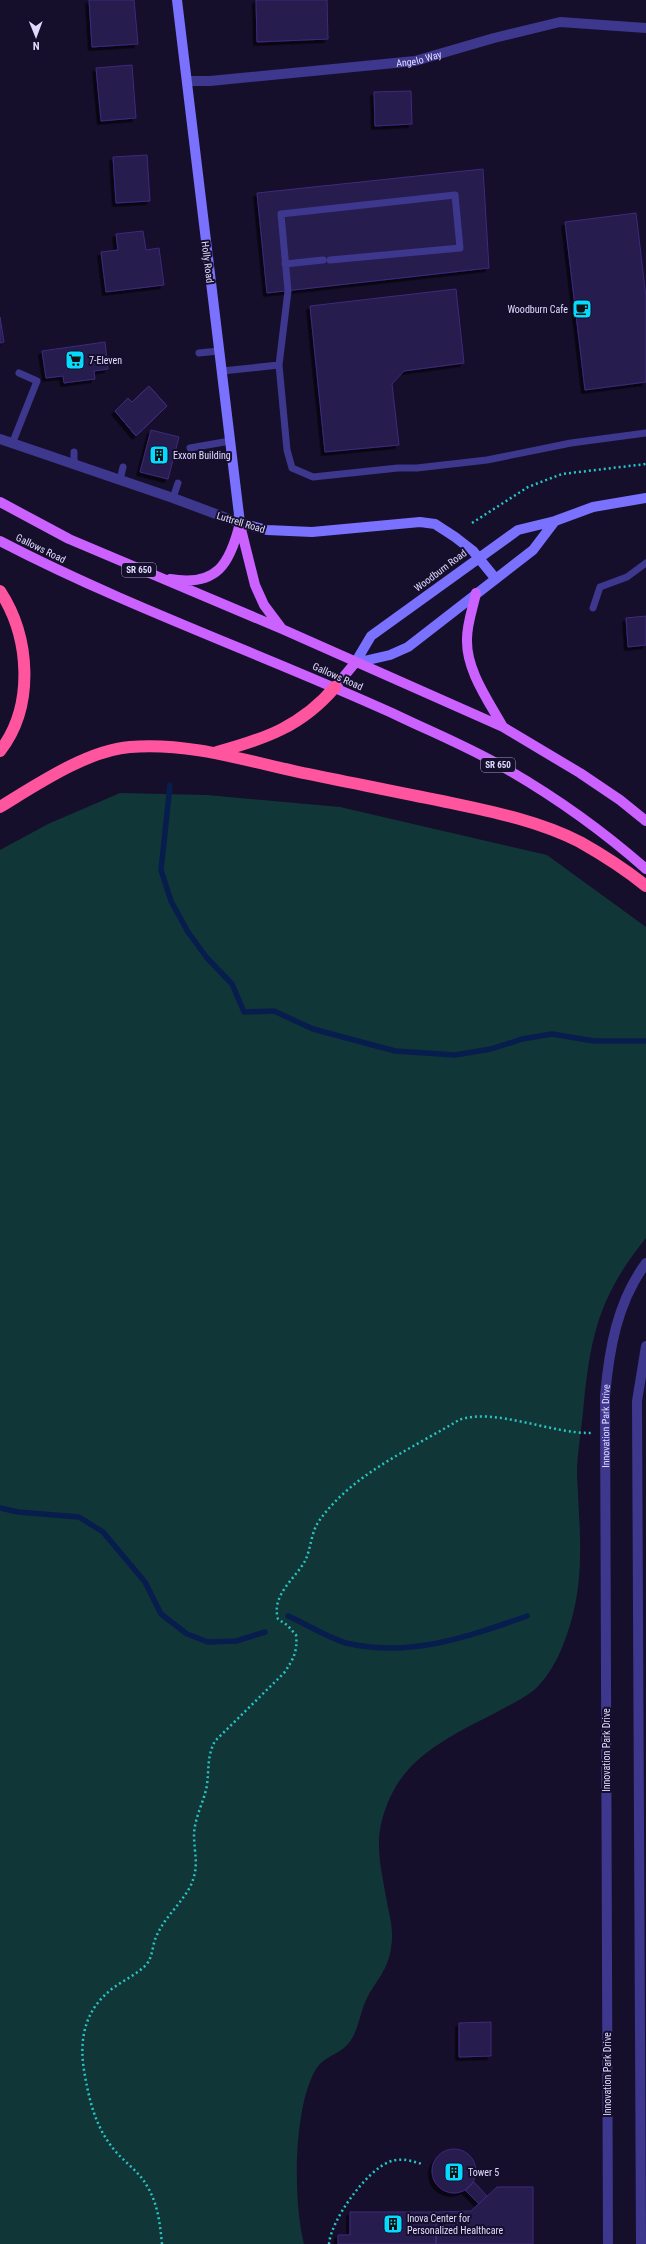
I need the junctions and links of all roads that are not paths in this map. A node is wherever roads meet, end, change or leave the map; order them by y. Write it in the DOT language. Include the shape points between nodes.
graph roads {
  1 [pos="177,0"];
  2 [pos="646,28"];
  3 [pos="187,81"];
  4 [pos="286,264"];
  5 [pos="219,351"];
  6 [pos="199,353"];
  7 [pos="279,365"];
  8 [pos="222,371"];
  9 [pos="19,372"];
  10 [pos="646,433"];
  11 [pos="0,439"];
  12 [pos="230,442"];
  13 [pos="12,444"];
  14 [pos="190,448"];
  15 [pos="74,452"];
  16 [pos="74,464"];
  17 [pos="123,467"];
  18 [pos="120,480"];
  19 [pos="178,482"];
  20 [pos="173,498"];
  21 [pos="646,500"];
  22 [pos="0,502"];
  23 [pos="555,521"];
  24 [pos="240,523"];
  25 [pos="0,541"];
  26 [pos="478,557"];
  27 [pos="646,563"];
  28 [pos="154,576"];
  29 [pos="496,578"];
  30 [pos="0,591"];
  31 [pos="476,593"];
  32 [pos="593,608"];
  33 [pos="282,629"];
  34 [pos="355,663"];
  35 [pos="335,687"];
  36 [pos="503,727"];
  37 [pos="0,751"];
  38 [pos="216,752"];
  39 [pos="0,807"];
  40 [pos="646,820"];
  41 [pos="646,869"];
  42 [pos="646,886"];
  43 [pos="646,1263"];
  44 [pos="646,1346"];
  45 [pos="608,2244"];
  46 [pos="641,2244"];
  1 -- 3 [label="street, Holly Road"];
  2 -- 3 [label="street, Angelo Way" via="560,22 416,61"];
  3 -- 5 [label="street, Holly Road"];
  4 -- 4 [label="lane" via="281,214 455,195 460,248"];
  4 -- 7 [label="lane" via="288,290"];
  5 -- 6 [label="lane"];
  5 -- 8 [label="street, Holly Road"];
  7 -- 8 [label="lane"];
  7 -- 10 [label="lane" via="288,456 292,468 313,477 488,460 571,443"];
  8 -- 12 [label="street, Holly Road"];
  9 -- 13 [label="lane" via="37,381"];
  11 -- 13 [label="street, Luttrell Road"];
  12 -- 14 [label="lane"];
  12 -- 24 [label="street, Holly Road"];
  13 -- 16 [label="street, Luttrell Road"];
  15 -- 16 [label="lane"];
  16 -- 18 [label="street, Luttrell Road"];
  17 -- 18 [label="lane"];
  18 -- 20 [label="street, Luttrell Road"];
  19 -- 20 [label="lane"];
  20 -- 24 [label="street, Luttrell Road"];
  21 -- 23 [label="street, Woodburn Road" via="593,507"];
  22 -- 28 [label="main road, Gallows Road / SR 650" via="69,540"];
  23 -- 26 [label="street, Woodburn Road" via="518,530"];
  23 -- 29 [label="street" via="532,550"];
  24 -- 26 [label="street, Luttrell Road" via="268,530 312,532 428,523 435,524 451,534"];
  24 -- 28 [label="main road" via="233,550 220,568 209,577 191,580"];
  24 -- 33 [label="main road" via="255,584 264,605"];
  25 -- 35 [label="main road, Gallows Road / SR 650" via="134,603"];
  26 -- 29 [label="street, Luttrell Road"];
  26 -- 34 [label="street, Woodburn Road" via="371,636"];
  27 -- 32 [label="lane" via="627,577 600,587"];
  28 -- 33 [label="main road, Gallows Road / SR 650"];
  29 -- 31 [label="street"];
  30 -- 37 [label="highway" via="20,634 25,666 19,714"];
  31 -- 34 [label="street" via="408,647 390,655"];
  31 -- 36 [label="main road" via="468,627 468,654 480,685"];
  33 -- 34 [label="main road, Gallows Road / SR 650"];
  34 -- 35 [label="main road, Woodburn Road"];
  34 -- 36 [label="main road, Gallows Road / SR 650" via="424,690"];
  35 -- 38 [label="highway" via="300,720 278,733 259,741"];
  35 -- 41 [label="main road, Gallows Road / SR 650" via="453,741 509,770 566,806 617,843"];
  36 -- 40 [label="main road, Gallows Road / SR 650" via="580,773"];
  38 -- 39 [label="highway" via="130,747 106,751 51,776"];
  38 -- 42 [label="highway" via="265,765 505,815 579,842 611,860"];
  43 -- 45 [label="street, Innovation Park Drive" via="631,1288 611,1344 605,1396"];
  44 -- 46 [label="street" via="637,1401"];
}
